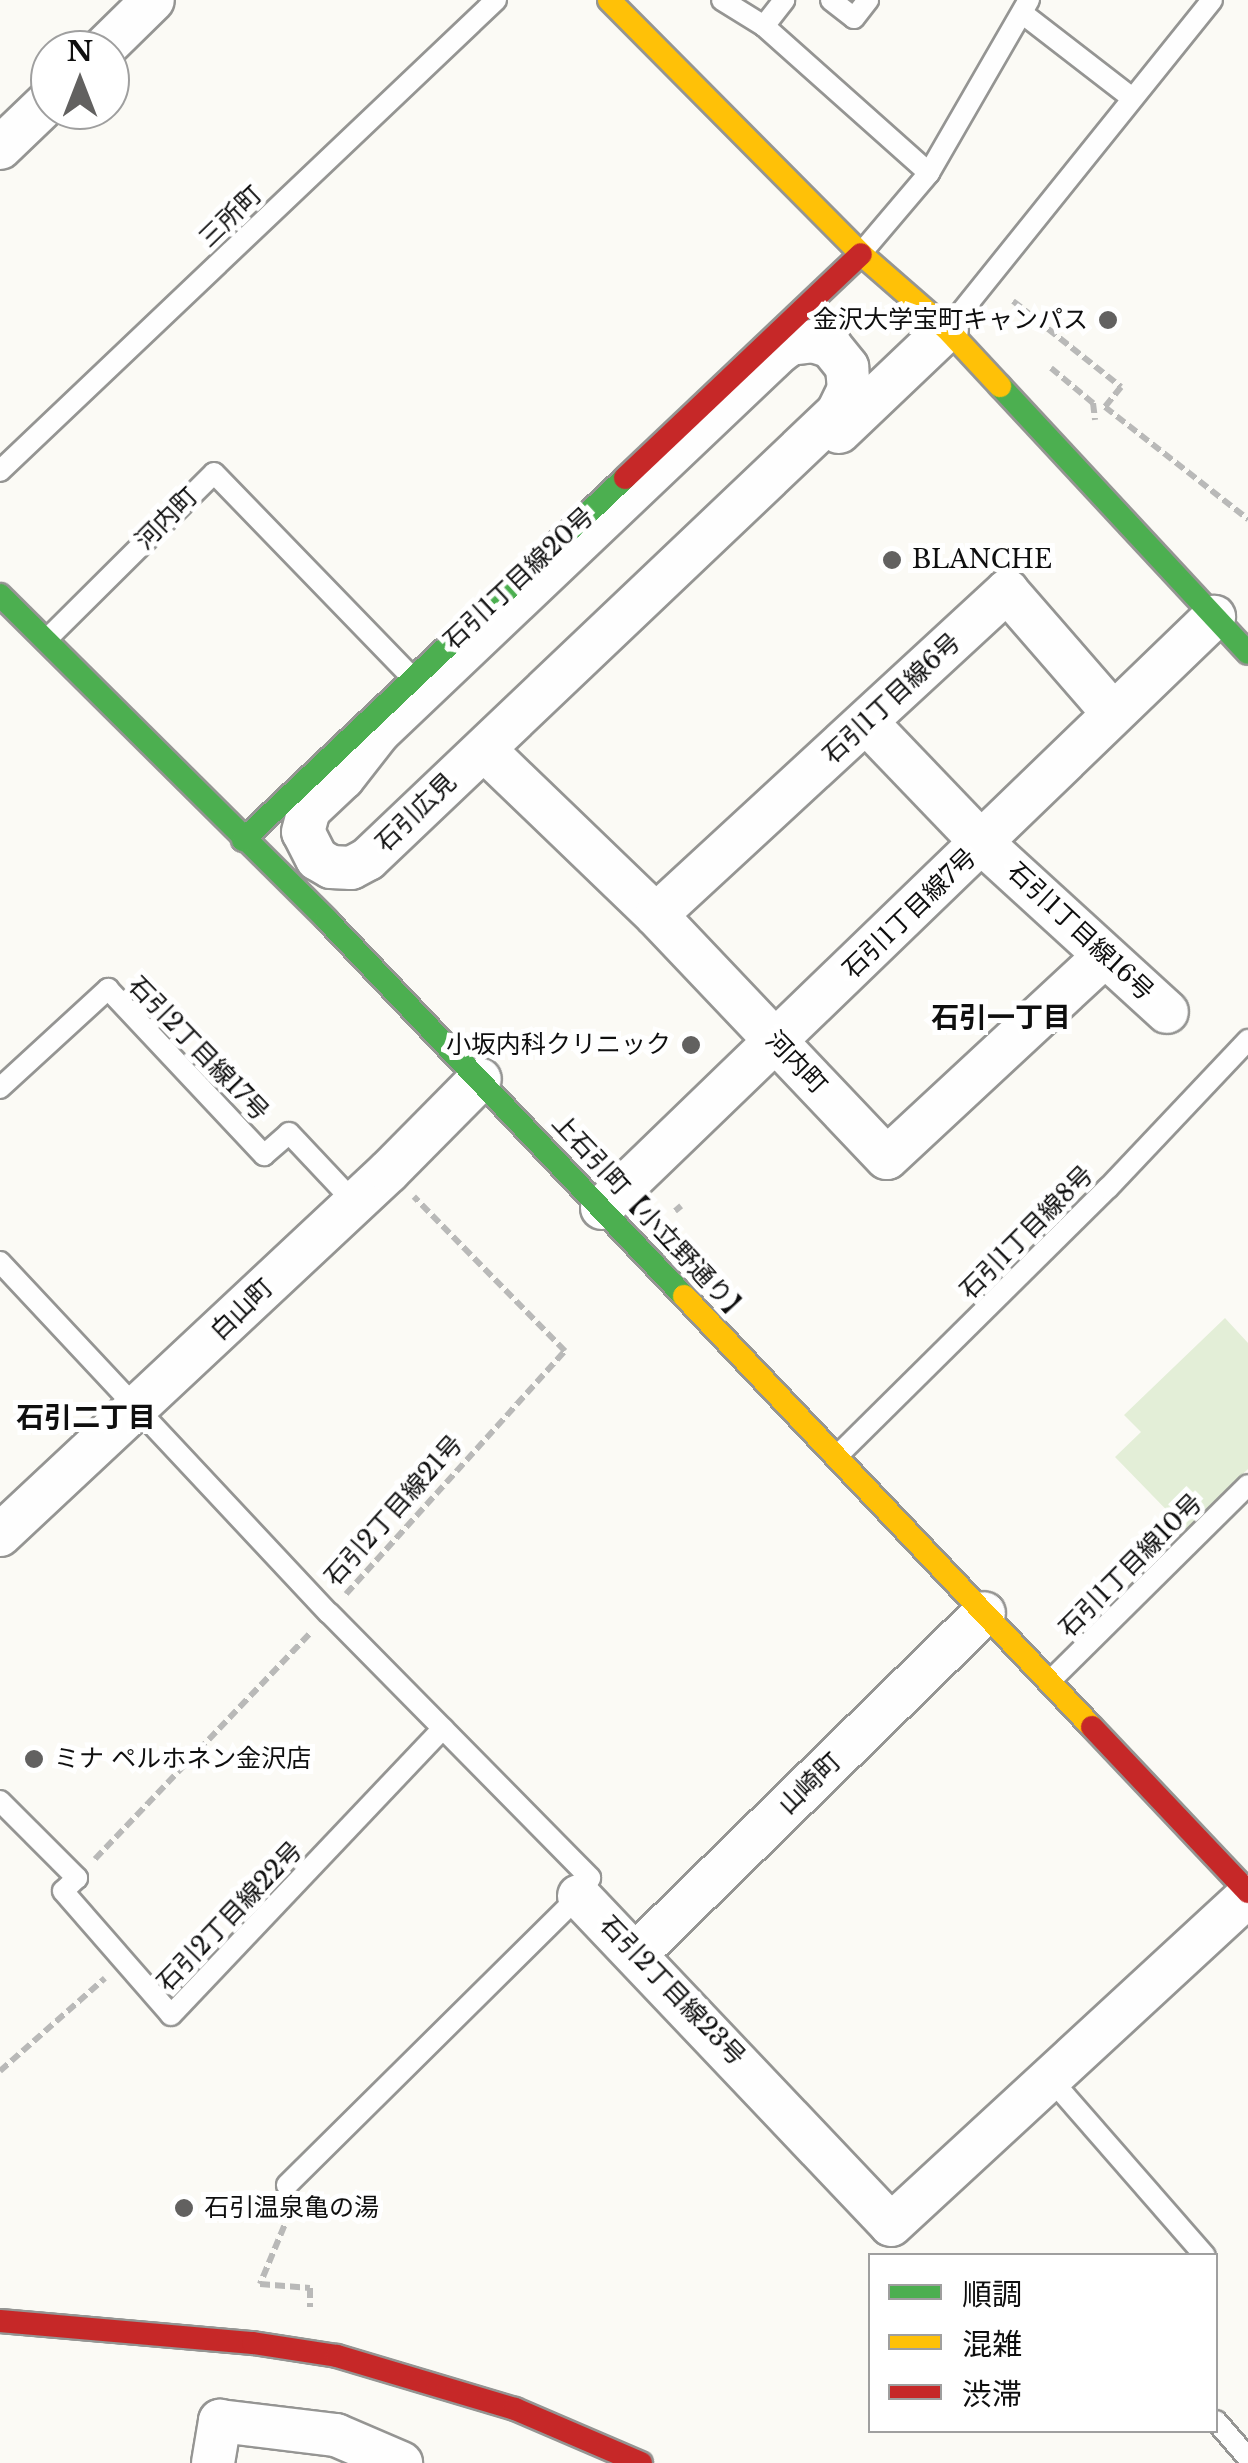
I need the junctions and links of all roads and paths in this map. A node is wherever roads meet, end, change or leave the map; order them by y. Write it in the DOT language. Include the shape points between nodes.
graph roads {
  1 [pos="154,0"];
  2 [pos="496,0"];
  3 [pos="609,0"];
  4 [pos="722,0"];
  5 [pos="784,0"];
  6 [pos="832,0"];
  7 [pos="868,0"];
  8 [pos="1212,0"];
  9 [pos="1026,7"];
  10 [pos="764,26"];
  11 [pos="123,30"];
  12 [pos="1132,98"];
  13 [pos="30,119"];
  14 [pos="0,148"];
  15 [pos="929,173"];
  16 [pos="861,254"];
  17 [pos="1014,301"];
  18 [pos="947,329"];
  19 [pos="787,335"];
  20 [pos="872,401"];
  21 [pos="0,471"];
  22 [pos="1248,519"];
  23 [pos="0,595"];
  24 [pos="1214,617"];
  25 [pos="46,640"];
  26 [pos="1248,652"];
  27 [pos="414,678"];
  28 [pos="1113,713"];
  29 [pos="868,724"];
  30 [pos="494,759"];
  31 [pos="243,840"];
  32 [pos="983,844"];
  33 [pos="656,915"];
  34 [pos="326,918"];
  35 [pos="1104,956"];
  36 [pos="1166,1012"];
  37 [pos="1248,1040"];
  38 [pos="776,1043"];
  39 [pos="480,1079"];
  40 [pos="0,1088"];
  41 [pos="389,1171"];
  42 [pos="354,1202"];
  43 [pos="602,1208"];
  44 [pos="0,1262"];
  45 [pos="140,1408"];
  46 [pos="836,1456"];
  47 [pos="1248,1485"];
  48 [pos="5,1518"];
  49 [pos="329,1613"];
  50 [pos="984,1613"];
  51 [pos="1049,1682"];
  52 [pos="443,1728"];
  53 [pos="0,1801"];
  54 [pos="76,1878"];
  55 [pos="1248,1894"];
  56 [pos="579,1896"];
  57 [pos="636,1954"];
  58 [pos="125,1961"];
  59 [pos="0,2071"];
  60 [pos="1049,2077"];
  61 [pos="292,2192"];
  62 [pos="1201,2253"];
  63 [pos="310,2307"];
  64 [pos="0,2322"];
  65 [pos="1218,2423"];
  66 [pos="1248,2458"];
  67 [pos="212,2463"];
  68 [pos="401,2463"];
  69 [pos="640,2463"];
  1 -- 11 [label="street"];
  2 -- 21 [label="lane, 三所町"];
  3 -- 16 [label="street"];
  4 -- 10 [label="lane"];
  5 -- 10 [label="lane"];
  6 -- 7 [label="lane" via="854,18"];
  8 -- 12 [label="lane"];
  9 -- 12 [label="lane"];
  9 -- 15 [label="lane"];
  10 -- 15 [label="lane"];
  12 -- 18 [label="lane"];
  13 -- 14 [label="street"];
  15 -- 16 [label="lane"];
  16 -- 18 [label="street"];
  16 -- 19 [label="street, 石引1丁目線20号"];
  17 -- 22 [label="path" via="1122,387 1105,407"];
  18 -- 20 [label="street"];
  18 -- 24 [label="street"];
  19 -- 19 [label="street, 石引広見" via="790,344 812,341 838,353 850,382 838,412 368,859 351,868 318,859 305,841 309,810 379,732"];
  19 -- 20 [label="street" via="822,316 857,333 870,356"];
  19 -- 27 [label="street, 石引1丁目線20号"];
  20 -- 30 [label="street"];
  23 -- 25 [label="street, 上石引町【小立野通り】"];
  24 -- 26 [label="street"];
  24 -- 28 [label="street, 石引1丁目線7号"];
  25 -- 27 [label="lane, 河内町" via="214,473"];
  25 -- 31 [label="street, 上石引町【小立野通り】"];
  27 -- 31 [label="street, 石引1丁目線20号"];
  28 -- 29 [label="street, 石引1丁目線6号" via="1007,591"];
  28 -- 32 [label="street, 石引1丁目線7号"];
  29 -- 32 [label="street, 石引1丁目線16号"];
  29 -- 33 [label="street, 石引1丁目線6号"];
  30 -- 33 [label="street, 河内町"];
  30 -- 34 [label="street"];
  31 -- 34 [label="street, 上石引町【小立野通り】"];
  32 -- 35 [label="street, 石引1丁目線16号"];
  32 -- 38 [label="street, 石引1丁目線7号"];
  33 -- 38 [label="street, 河内町"];
  34 -- 39 [label="street, 上石引町【小立野通り】"];
  35 -- 36 [label="street, 石引1丁目線16号"];
  35 -- 38 [label="street, 河内町" via="887,1158"];
  37 -- 46 [label="lane, 石引1丁目線8号"];
  38 -- 43 [label="street, 石引1丁目線7号"];
  39 -- 41 [label="street, 白山町"];
  39 -- 43 [label="street, 上石引町【小立野通り】"];
  40 -- 42 [label="lane, 石引2丁目線17号" via="108,988 264,1155 289,1133"];
  41 -- 42 [label="street, 白山町"];
  41 -- 49 [label="path, 石引2丁目線21号" via="565,1351"];
  42 -- 45 [label="street, 白山町"];
  43 -- 46 [label="street, 上石引町【小立野通り】"];
  44 -- 45 [label="lane, 石引2丁目線23号"];
  45 -- 48 [label="street, 白山町"];
  45 -- 49 [label="lane, 石引2丁目線23号"];
  46 -- 50 [label="street, 上石引町【小立野通り】"];
  47 -- 51 [label="lane, 石引1丁目線10号"];
  49 -- 52 [label="lane, 石引2丁目線23号"];
  49 -- 54 [label="path, 石引2丁目線21号"];
  50 -- 51 [label="street, 上石引町【小立野通り】"];
  50 -- 57 [label="street, 山崎町"];
  51 -- 55 [label="street, 上石引町【小立野通り】"];
  52 -- 56 [label="lane, 石引2丁目線23号" via="590,1878"];
  52 -- 58 [label="lane, 石引2丁目線22号" via="170,2015"];
  53 -- 54 [label="lane"];
  54 -- 58 [label="lane, 石引2丁目線22号" via="63,1891"];
  55 -- 60 [label="street, 石引2丁目線23号"];
  56 -- 57 [label="street, 石引2丁目線23号"];
  56 -- 61 [label="lane"];
  57 -- 60 [label="street, 石引2丁目線23号" via="892,2225"];
  58 -- 59 [label="path"];
  60 -- 62 [label="lane"];
  61 -- 63 [label="path" via="260,2284 310,2288"];
  64 -- 69 [label="street" via="337,2356 515,2409"];
  65 -- 66 [label="lane"];
  67 -- 68 [label="street" via="220,2421 336,2435"];
}
